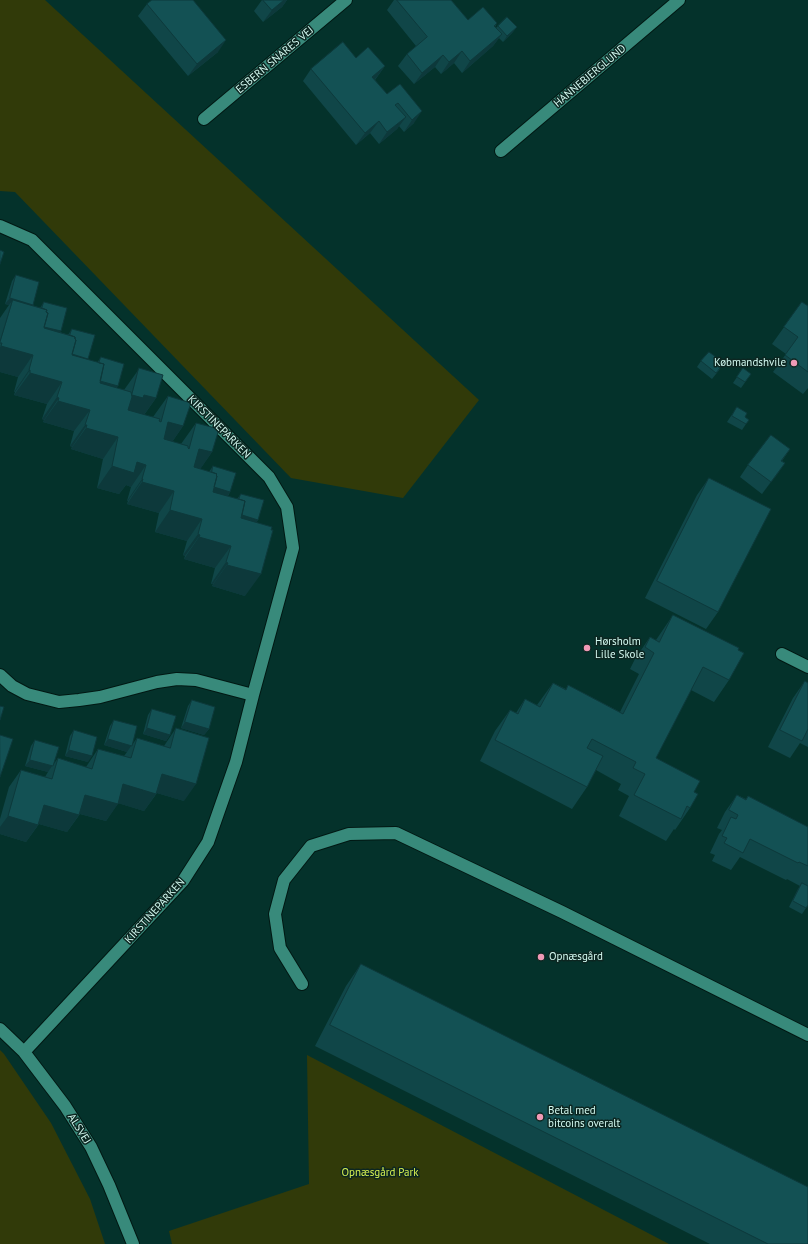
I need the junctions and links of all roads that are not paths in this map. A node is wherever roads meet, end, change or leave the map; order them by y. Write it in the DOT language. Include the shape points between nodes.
graph roads {
  1 [pos="346,0"];
  2 [pos="679,0"];
  3 [pos="204,119"];
  4 [pos="500,151"];
  5 [pos="0,226"];
  6 [pos="782,654"];
  7 [pos="808,667"];
  8 [pos="0,675"];
  9 [pos="254,695"];
  10 [pos="302,984"];
  11 [pos="0,1029"];
  12 [pos="808,1035"];
  13 [pos="24,1052"];
  14 [pos="133,1244"];
  1 -- 3 [label="street, ESBERN SNARES VEJ"];
  2 -- 4 [label="street, HANNEBJERGLUND"];
  5 -- 9 [label="street, KIRSTINEPARKEN" via="32,240 269,476 287,507 293,548"];
  6 -- 7 [label="street"];
  8 -- 9 [label="street" via="12,686 27,694 59,702 100,697 177,679 196,680"];
  9 -- 13 [label="street, KIRSTINEPARKEN" via="236,762 208,842 183,881"];
  10 -- 12 [label="street" via="280,948 276,914 284,880 311,846 348,834 396,833 562,912"];
  11 -- 13 [label="street, ALSVEJ"];
  13 -- 14 [label="street, ALSVEJ" via="65,1106 91,1147"];
}
